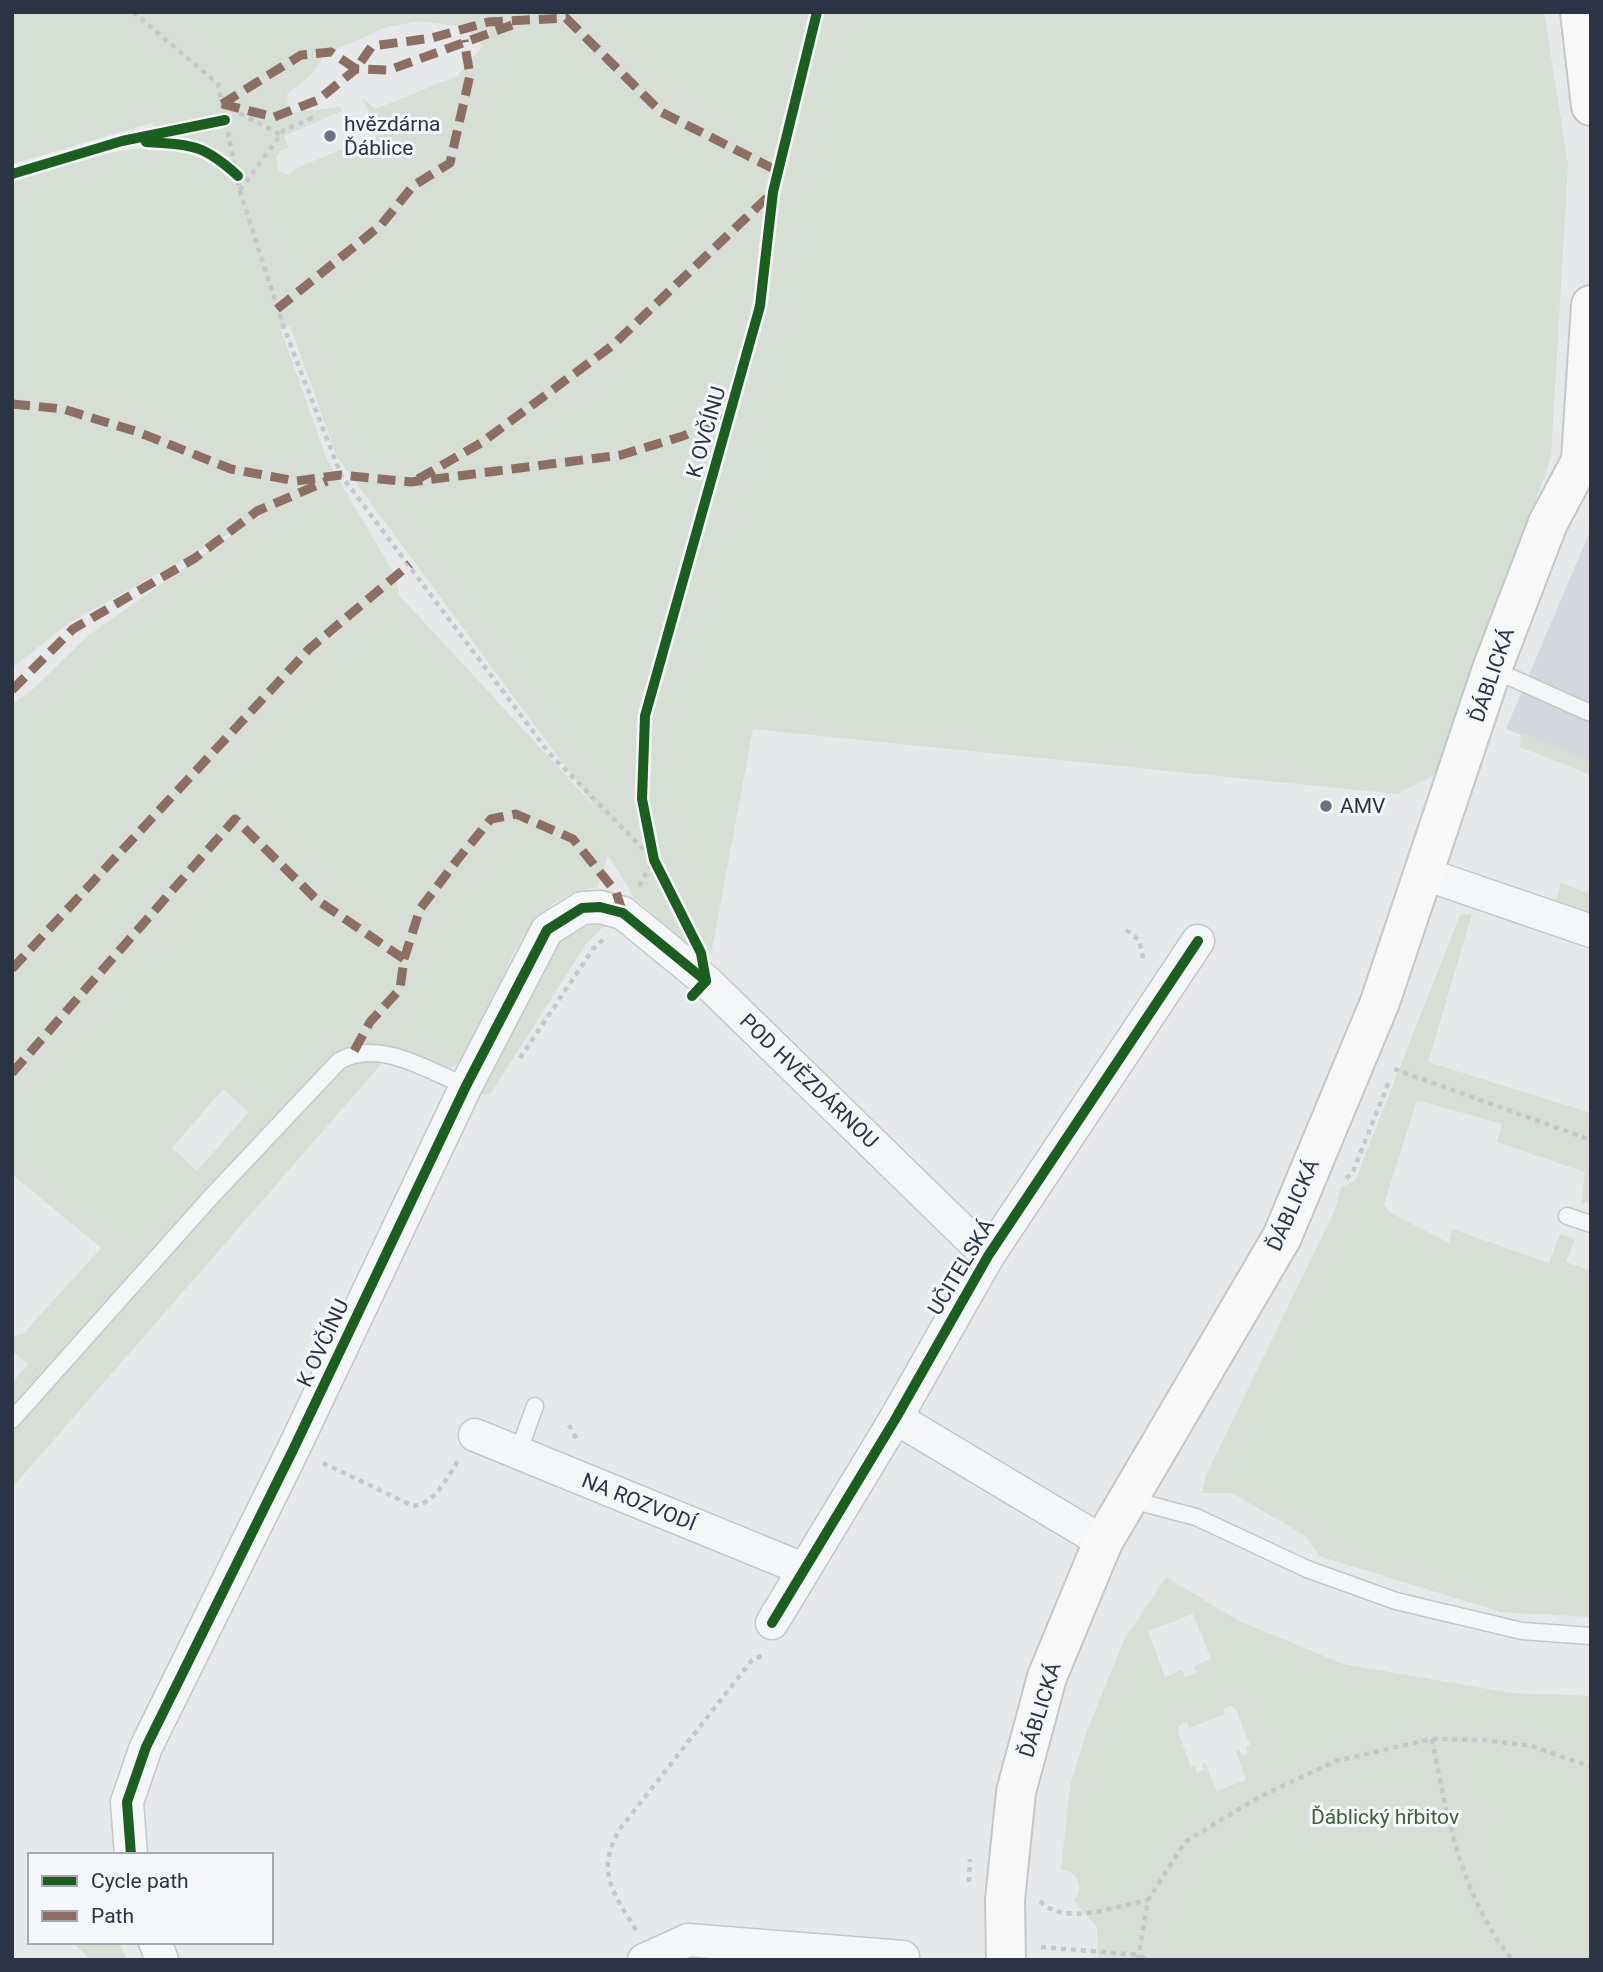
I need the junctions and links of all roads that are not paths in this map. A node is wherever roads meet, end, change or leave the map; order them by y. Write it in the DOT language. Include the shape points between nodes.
graph roads {
  1 [pos="1580,12"];
  2 [pos="1591,106"];
  3 [pos="1591,305"];
  4 [pos="1586,451"];
  5 [pos="1492,669"];
  6 [pos="1588,712"];
  7 [pos="1425,874"];
  8 [pos="623,913"];
  9 [pos="1591,931"];
  10 [pos="1198,940"];
  11 [pos="466,1086"];
  12 [pos="1567,1216"];
  13 [pos="1591,1224"];
  14 [pos="988,1256"];
  15 [pos="535,1406"];
  16 [pos="896,1419"];
  17 [pos="12,1420"];
  18 [pos="475,1435"];
  19 [pos="518,1453"];
  20 [pos="1128,1499"];
  21 [pos="1103,1542"];
  22 [pos="803,1569"];
  23 [pos="774,1636"];
  24 [pos="1591,1636"];
  25 [pos="131,1853"];
  26 [pos="687,1950"];
  27 [pos="1021,1953"];
  28 [pos="903,1956"];
  29 [pos="648,1957"];
  1 -- 2 [label="main road"];
  3 -- 4 [label="main road"];
  4 -- 5 [label="main road, ĎÁBLICKÁ" via="1548,523"];
  5 -- 6 [label="lane"];
  5 -- 7 [label="main road, ĎÁBLICKÁ"];
  7 -- 9 [label="street"];
  7 -- 20 [label="main road, ĎÁBLICKÁ" via="1380,1002 1282,1237"];
  8 -- 11 [label="street, K OVČÍNU" via="582,908 547,930"];
  8 -- 14 [label="street, POD HVĚZDÁRNOU" via="706,981"];
  10 -- 14 [label="street, UČITELSKÁ"];
  11 -- 17 [label="lane" via="389,1055 367,1051 339,1061"];
  11 -- 25 [label="street, K OVČÍNU" via="146,1747 127,1802"];
  12 -- 13 [label="lane"];
  14 -- 16 [label="street, UČITELSKÁ"];
  15 -- 19 [label="lane"];
  16 -- 21 [label="street"];
  16 -- 22 [label="street, UČITELSKÁ"];
  18 -- 19 [label="street, NA ROZVODÍ"];
  19 -- 22 [label="street, NA ROZVODÍ"];
  20 -- 21 [label="main road, ĎÁBLICKÁ"];
  20 -- 24 [label="lane" via="1196,1517 1307,1569 1396,1601 1522,1631"];
  21 -- 27 [label="main road, ĎÁBLICKÁ" via="1047,1677 1016,1792 1006,1900"];
  22 -- 23 [label="street, UČITELSKÁ"];
  26 -- 28 [label="street"];
  26 -- 29 [label="street"];
}
